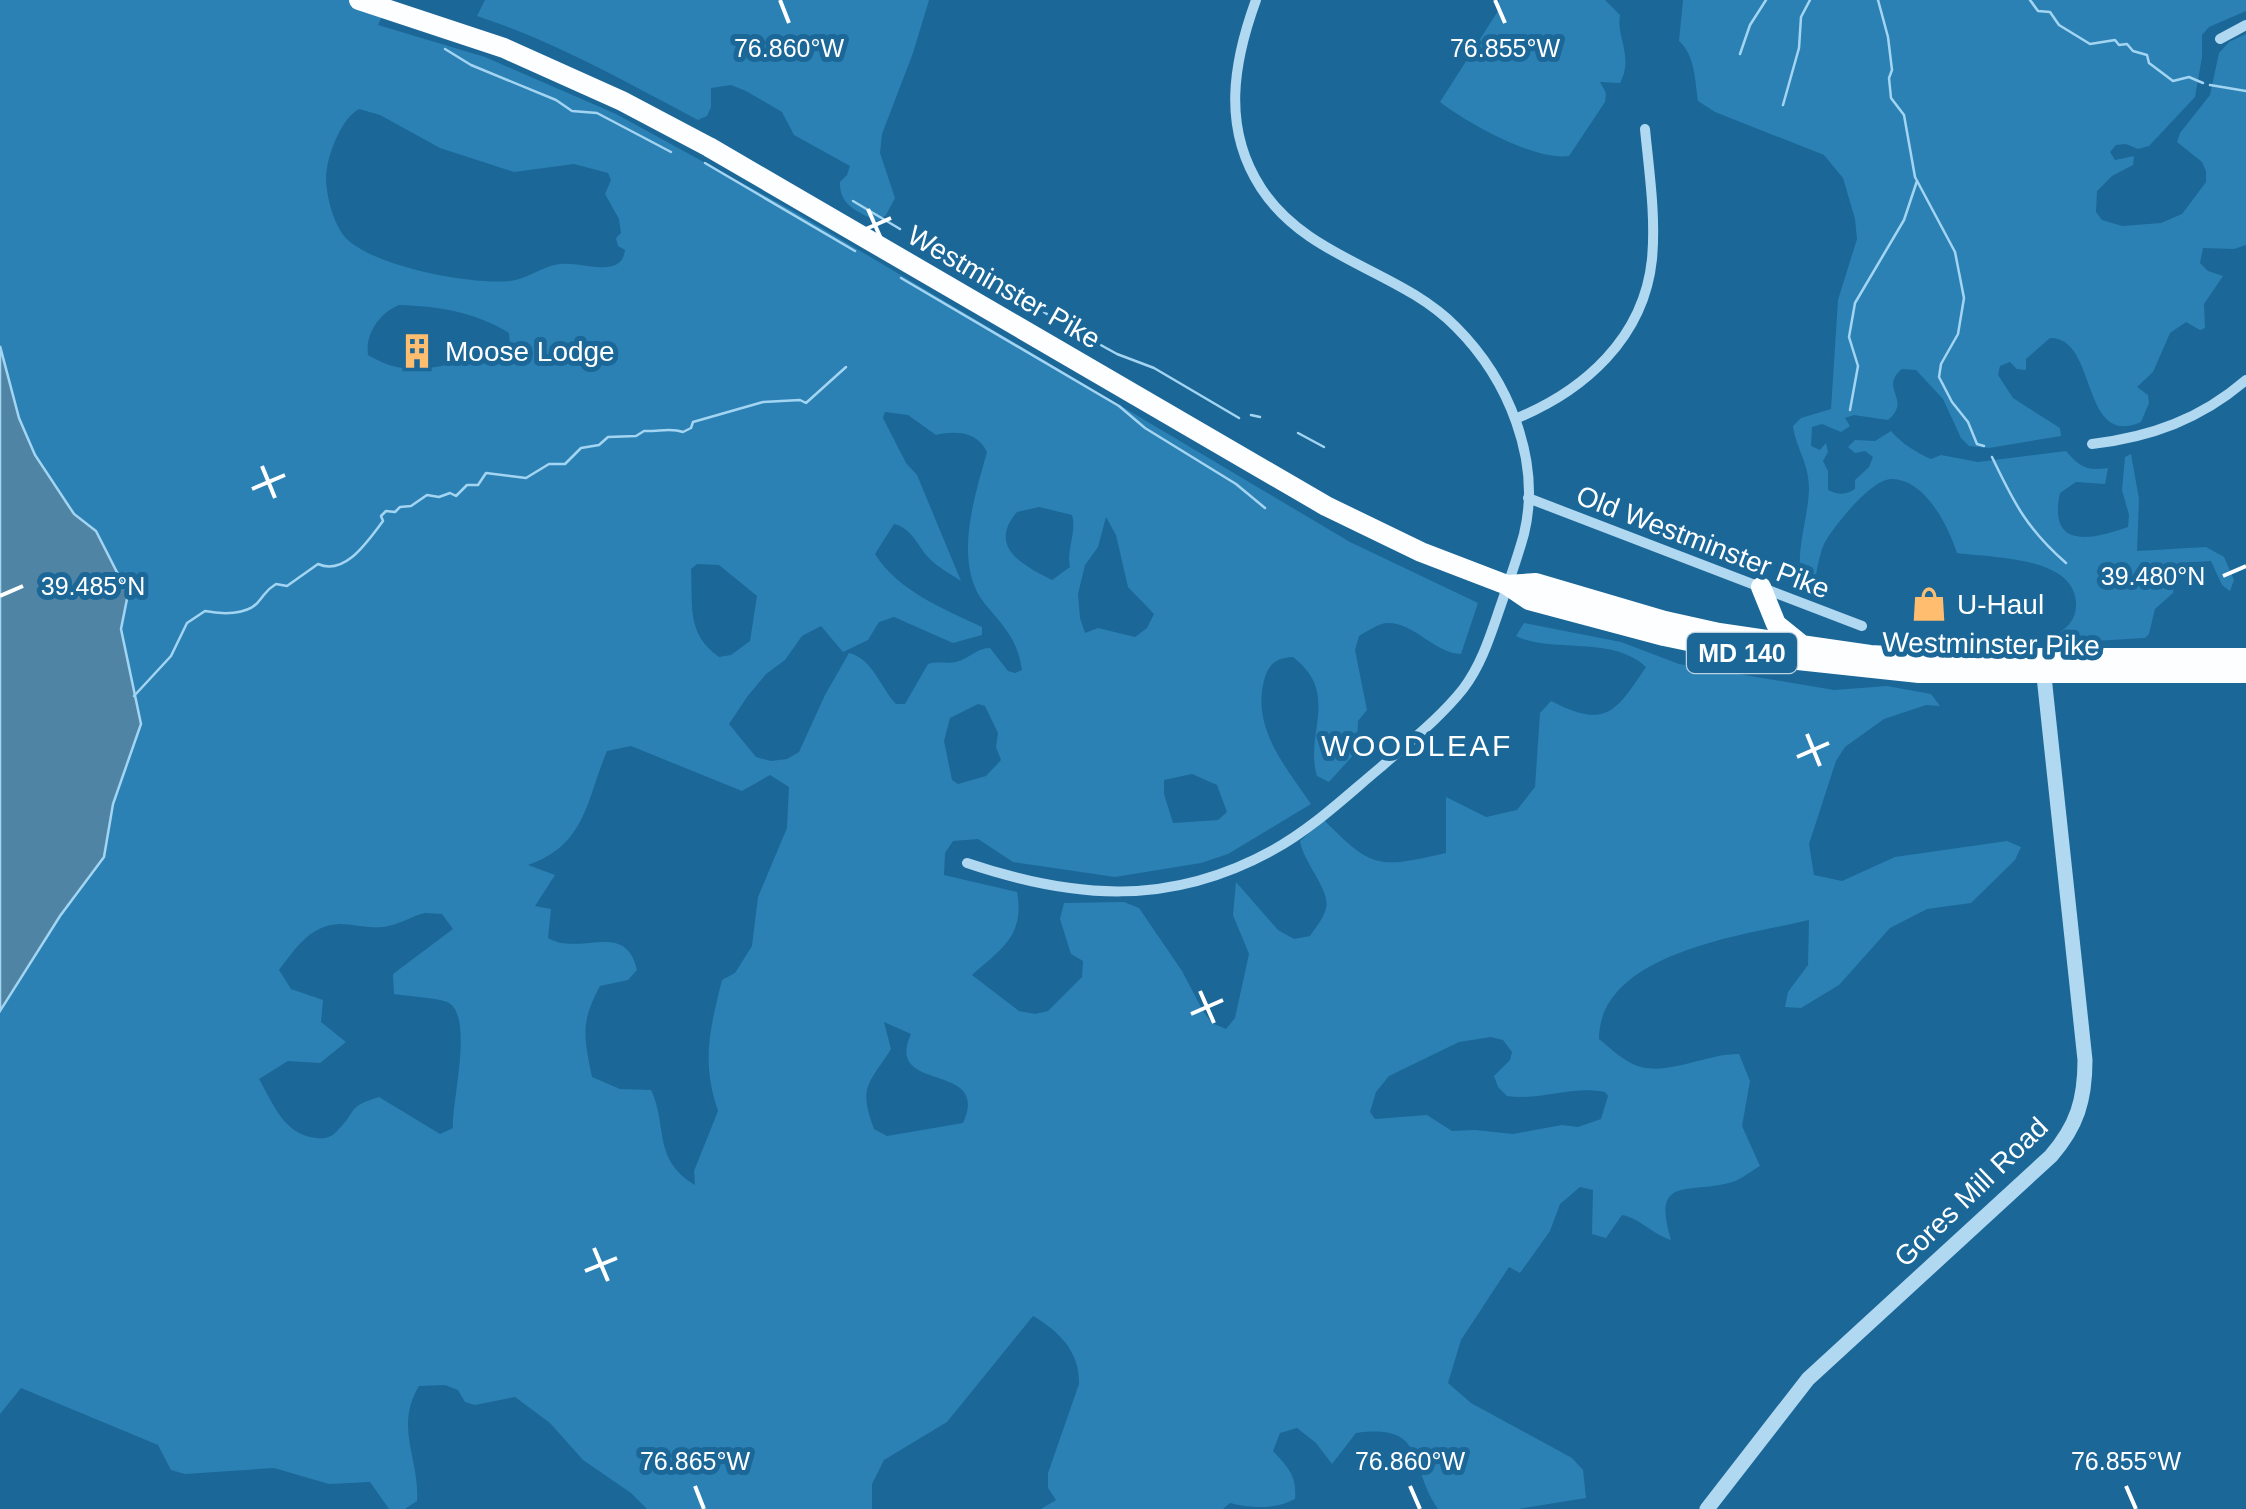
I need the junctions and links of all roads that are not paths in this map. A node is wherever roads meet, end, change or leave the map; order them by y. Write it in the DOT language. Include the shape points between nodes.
graph roads {
  1 [pos="359,0"];
  2 [pos="1256,0"];
  3 [pos="2246,25"];
  4 [pos="2220,39"];
  5 [pos="1645,129"];
  6 [pos="2246,380"];
  7 [pos="1515,419"];
  8 [pos="2092,444"];
  9 [pos="1528,498"];
  10 [pos="1508,585"];
  11 [pos="1760,588"];
  12 [pos="1862,626"];
  13 [pos="1803,646"];
  14 [pos="2246,658"];
  15 [pos="2042,666"];
  16 [pos="2246,673"];
  17 [pos="966,863"];
  18 [pos="1706,1509"];
  1 -- 10 [label="highway, Westminster Pike / MD 140" via="504,48 636,108 1326,506"];
  2 -- 7 [label="street" via="1238,54 1234,98 1238,133 1259,185 1306,236 1455,325 1494,374"];
  3 -- 4 [label="street"];
  5 -- 7 [label="street" via="1652,258 1632,321 1585,381"];
  6 -- 8 [label="street" via="2190,419 2141,437"];
  7 -- 9 [label="street"];
  9 -- 10 [label="street"];
  9 -- 11 [label="street, Old Westminster Pike"];
  10 -- 13 [label="highway, Westminster Pike / MD 140" via="1536,583 1666,621"];
  10 -- 15 [label="highway, Westminster Pike / MD 140" via="1529,600 1760,656 1902,672"];
  10 -- 17 [label="street" via="1475,670 1455,698 1328,812 1262,856 1198,881 1128,892 1060,889"];
  11 -- 12 [label="street, Old Westminster Pike"];
  11 -- 13 [label="highway" via="1776,624"];
  13 -- 15 [label="highway, Westminster Pike / MD 140"];
  14 -- 15 [label="highway, Westminster Pike / MD 140"];
  15 -- 16 [label="highway, Westminster Pike / MD 140"];
  15 -- 18 [label="street, Gores Mill Road" via="2084,1060 2078,1120 2052,1156 1802,1386"];
}
